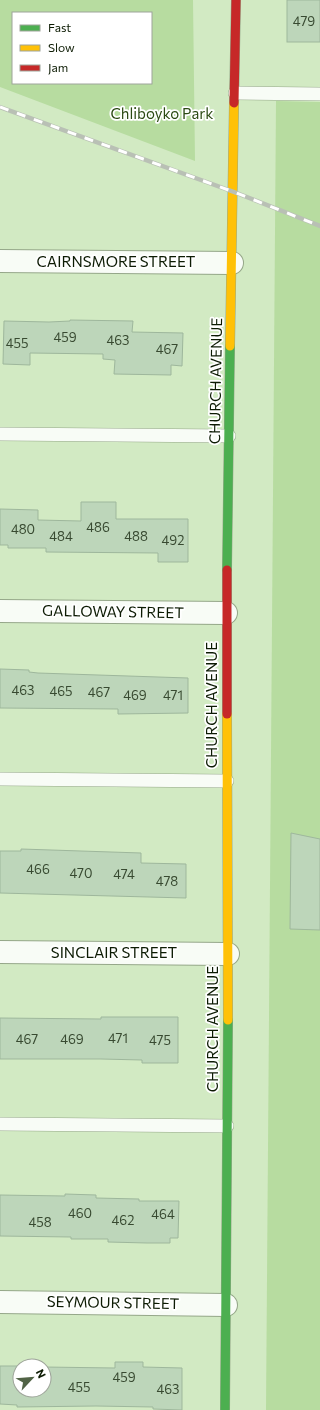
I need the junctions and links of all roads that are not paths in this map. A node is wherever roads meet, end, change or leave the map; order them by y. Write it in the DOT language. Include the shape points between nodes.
graph roads {
  1 [pos="236,0"];
  2 [pos="235,92"];
  3 [pos="320,94"];
  4 [pos="0,261"];
  5 [pos="232,263"];
  6 [pos="0,434"];
  7 [pos="229,436"];
  8 [pos="0,611"];
  9 [pos="226,613"];
  10 [pos="0,779"];
  11 [pos="227,780"];
  12 [pos="0,952"];
  13 [pos="228,954"];
  14 [pos="0,1124"];
  15 [pos="227,1126"];
  16 [pos="0,1302"];
  17 [pos="226,1305"];
  18 [pos="225,1410"];
  1 -- 2 [label="street, CHURCH AVENUE"];
  2 -- 3 [label="lane"];
  2 -- 5 [label="street, CHURCH AVENUE"];
  4 -- 5 [label="street, CAIRNSMORE STREET"];
  5 -- 7 [label="street, CHURCH AVENUE"];
  6 -- 7 [label="lane"];
  7 -- 9 [label="street, CHURCH AVENUE"];
  8 -- 9 [label="street, GALLOWAY STREET"];
  9 -- 11 [label="street, CHURCH AVENUE"];
  10 -- 11 [label="lane"];
  11 -- 13 [label="street, CHURCH AVENUE"];
  12 -- 13 [label="street, SINCLAIR STREET"];
  13 -- 15 [label="street, CHURCH AVENUE"];
  14 -- 15 [label="lane"];
  15 -- 17 [label="street, CHURCH AVENUE"];
  16 -- 17 [label="street, SEYMOUR STREET"];
  17 -- 18 [label="street, CHURCH AVENUE"];
}
